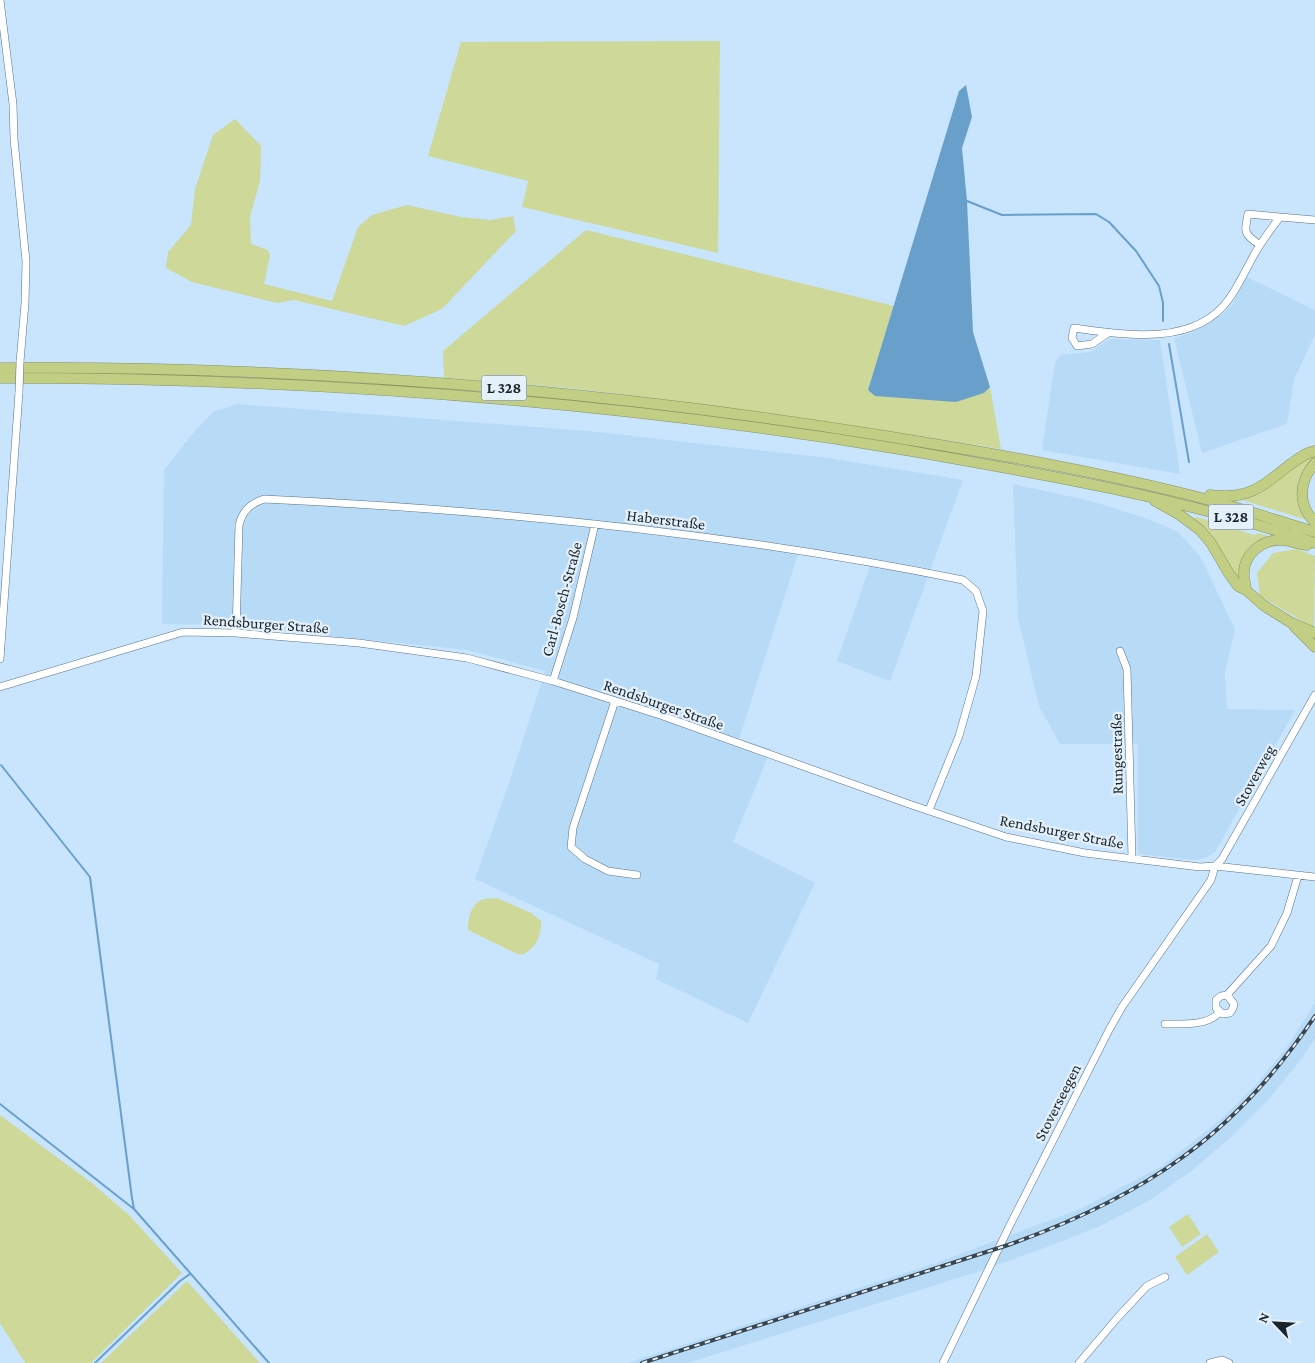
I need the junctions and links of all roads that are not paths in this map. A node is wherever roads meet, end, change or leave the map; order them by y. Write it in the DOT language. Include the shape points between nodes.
graph roads {
  1 [pos="0,0"];
  2 [pos="1280,217"];
  3 [pos="1315,220"];
  4 [pos="1260,245"];
  5 [pos="1108,332"];
  6 [pos="0,368"];
  7 [pos="0,378"];
  8 [pos="1315,451"];
  9 [pos="1315,463"];
  10 [pos="1165,489"];
  11 [pos="1146,495"];
  12 [pos="1315,522"];
  13 [pos="595,524"];
  14 [pos="1315,532"];
  15 [pos="1315,542"];
  16 [pos="1315,547"];
  17 [pos="1246,590"];
  18 [pos="1290,622"];
  19 [pos="1315,632"];
  20 [pos="236,633"];
  21 [pos="1315,646"];
  22 [pos="1120,651"];
  23 [pos="0,659"];
  24 [pos="553,681"];
  25 [pos="0,687"];
  26 [pos="1315,695"];
  27 [pos="615,701"];
  28 [pos="929,810"];
  29 [pos="1132,858"];
  30 [pos="1215,866"];
  31 [pos="637,875"];
  32 [pos="1298,876"];
  33 [pos="1315,877"];
  34 [pos="1227,995"];
  35 [pos="1220,1013"];
  36 [pos="1165,1024"];
  37 [pos="1165,1277"];
  38 [pos="943,1363"];
  39 [pos="1079,1363"];
  40 [pos="1210,1363"];
  41 [pos="1230,1363"];
  1 -- 23 [label="street, bridge" via="13,104 26,261"];
  2 -- 3 [label="street"];
  2 -- 4 [label="street"];
  2 -- 4 [label="street" via="1248,214 1244,230"];
  4 -- 5 [label="street" via="1228,299 1204,322 1162,334"];
  5 -- 5 [label="street" via="1074,328 1072,338 1077,346 1092,344"];
  6 -- 10 [label="highway, L 328" via="141,369 406,380 631,401 809,424 995,454"];
  7 -- 11 [label="highway, L 328" via="280,384 409,391 651,413 760,427 1029,471"];
  8 -- 10 [label="highway" via="1297,459 1263,487 1248,494 1219,496"];
  9 -- 12 [label="highway" via="1301,490 1304,508"];
  10 -- 14 [label="highway, L 328"];
  11 -- 15 [label="highway, L 328"];
  11 -- 17 [label="highway" via="1200,530 1238,586"];
  13 -- 20 [label="street, Haberstraße" via="399,506 264,499 245,510 239,525"];
  13 -- 24 [label="street, Carl-Bosch-Straße" via="573,618"];
  13 -- 28 [label="street, Haberstraße" via="799,550 963,580 976,591 983,611 976,676 959,736"];
  16 -- 17 [label="highway" via="1280,540 1267,542 1254,550 1244,573"];
  17 -- 18 [label="highway"];
  18 -- 19 [label="highway"];
  18 -- 21 [label="highway"];
  20 -- 24 [label="street, Rendsburger Straße" via="360,643 466,658"];
  20 -- 25 [label="street, Rendsburger Straße" via="183,632"];
  22 -- 29 [label="street, Rungestraße" via="1127,669"];
  24 -- 27 [label="street, Rendsburger Straße"];
  26 -- 30 [label="street, Stoverweg" via="1222,859"];
  27 -- 28 [label="street, Rendsburger Straße"];
  27 -- 31 [label="street" via="573,828 571,847 608,870"];
  28 -- 29 [label="street, Rendsburger Straße" via="1006,837 1086,853"];
  29 -- 30 [label="street, Rendsburger Straße"];
  30 -- 32 [label="street, Rendsburger Straße"];
  30 -- 38 [label="street, Stoverseegen" via="1211,880 1109,1030"];
  32 -- 33 [label="street, Rendsburger Straße"];
  32 -- 34 [label="street" via="1287,913 1271,946"];
  34 -- 35 [label="street" via="1216,1000"];
  34 -- 35 [label="street" via="1234,1004 1233,1008 1230,1013"];
  35 -- 36 [label="street" via="1212,1020"];
  37 -- 39 [label="street" via="1147,1286"];
  40 -- 41 [label="street" via="1222,1360"];
}
